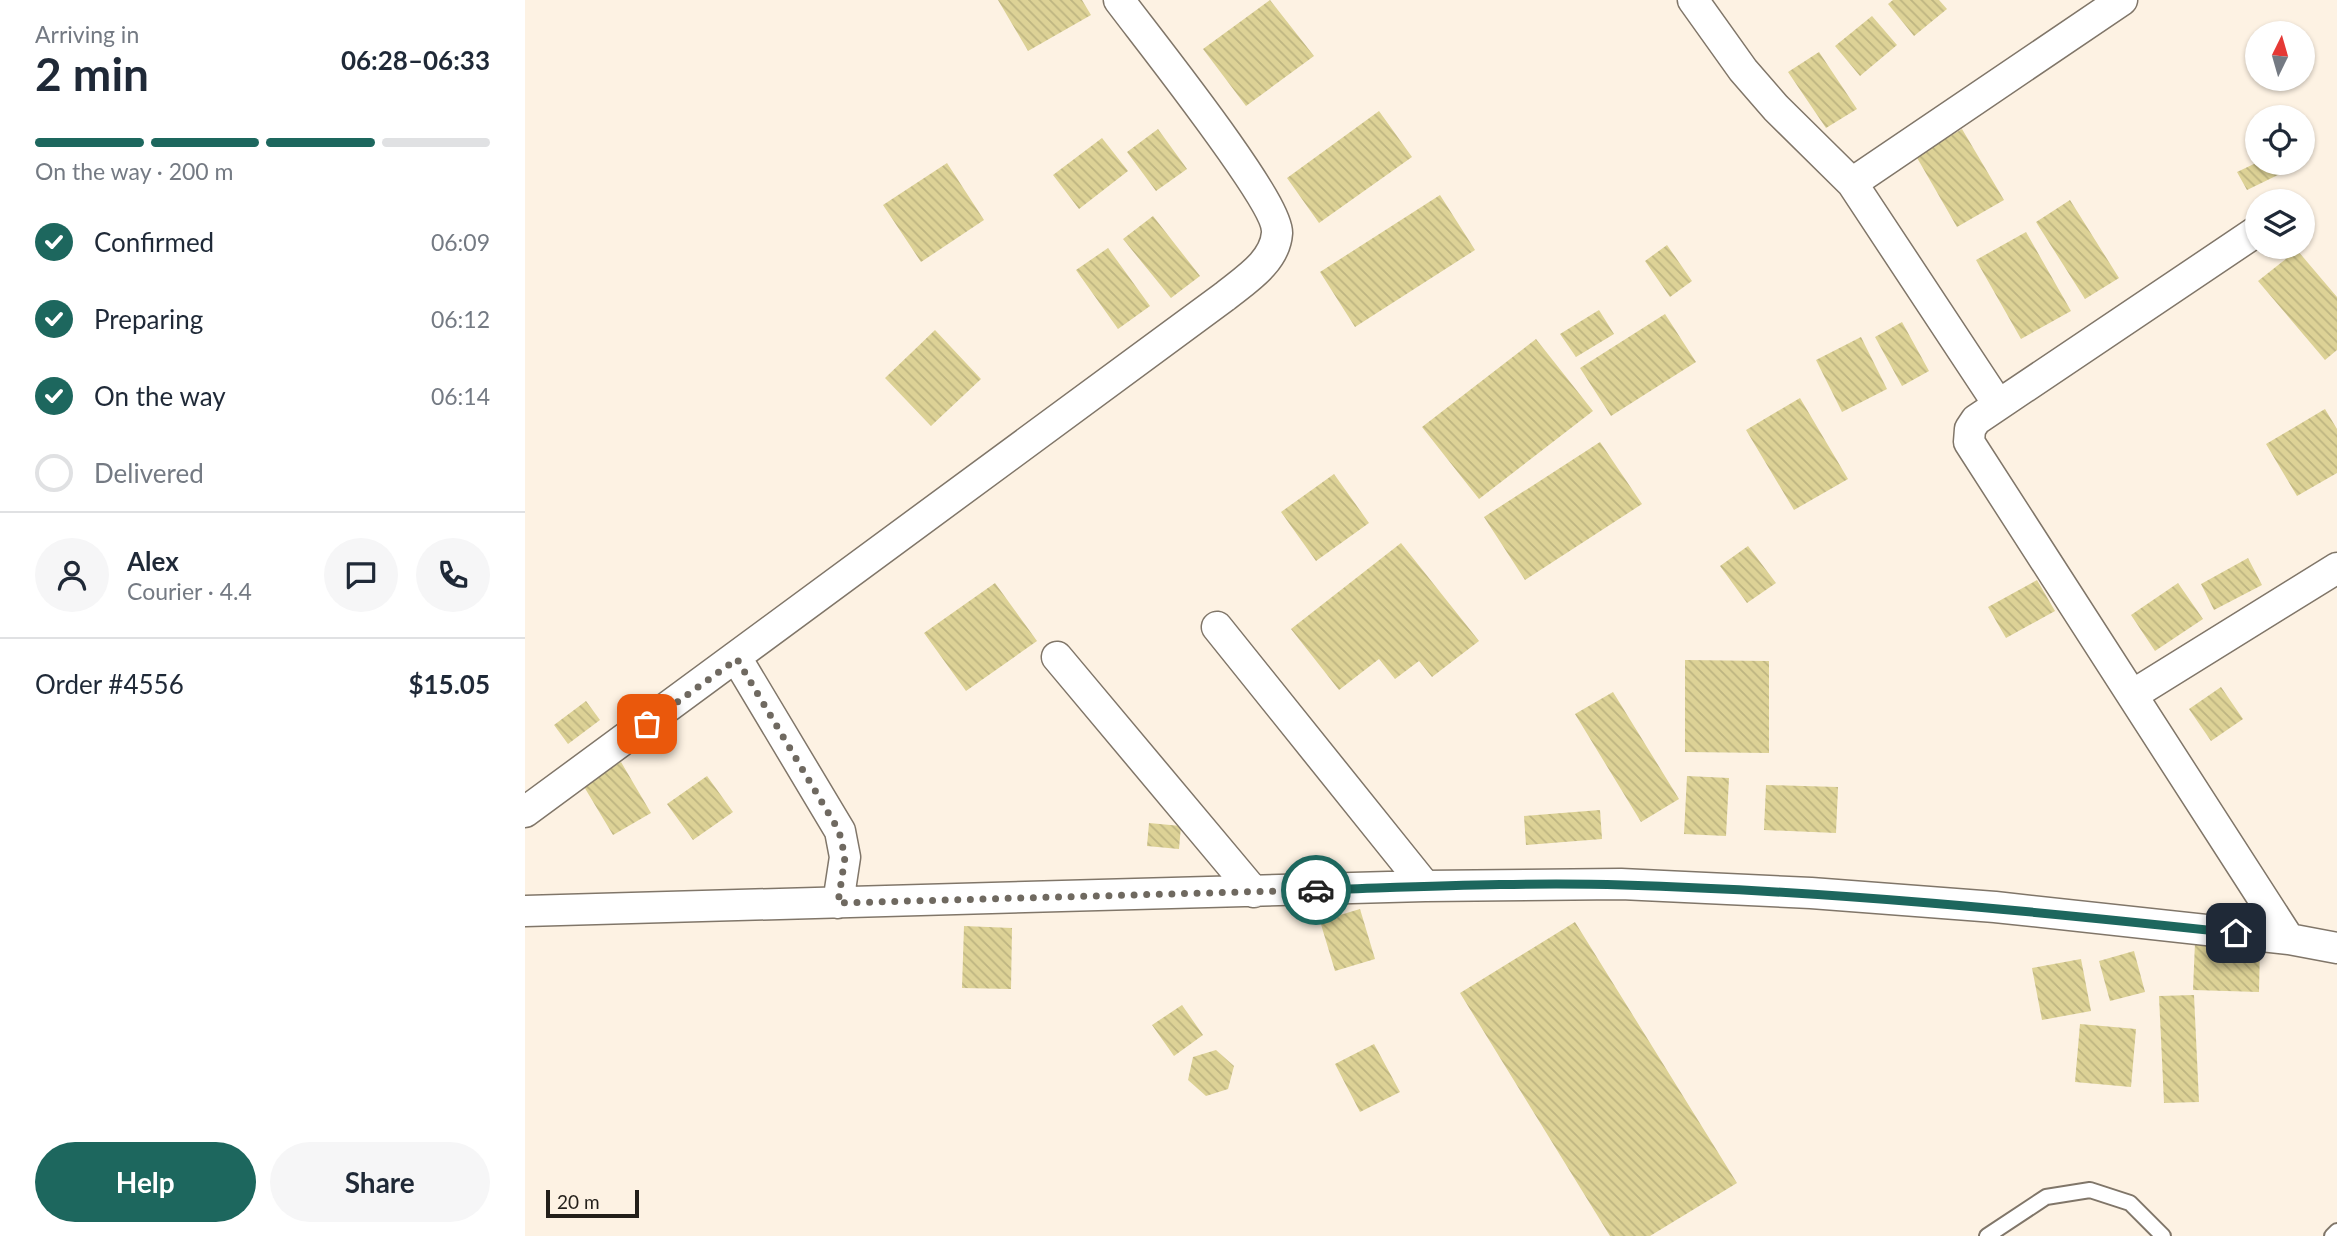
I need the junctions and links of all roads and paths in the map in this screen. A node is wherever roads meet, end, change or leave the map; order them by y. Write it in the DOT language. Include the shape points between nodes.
graph roads {
  1 [pos="1119,0"];
  2 [pos="1693,0"];
  3 [pos="2122,0"];
  4 [pos="1852,183"];
  5 [pos="2245,239"];
  6 [pos="1998,404"];
  7 [pos="2337,568"];
  8 [pos="1217,627"];
  9 [pos="1057,657"];
  10 [pos="737,659"];
  11 [pos="2134,694"];
  12 [pos="525,812"];
  13 [pos="1425,886"];
  14 [pos="1254,892"];
  15 [pos="838,903"];
  16 [pos="525,911"];
  17 [pos="2289,939"];
  18 [pos="2337,948"];
  19 [pos="2337,1231"];
  20 [pos="1987,1236"];
  21 [pos="2163,1236"];
  22 [pos="2332,1236"];
  1 -- 10 [label="street" via="1272,212 1277,231 1273,252 1224,297"];
  2 -- 4 [label="street" via="1776,108"];
  3 -- 4 [label="street"];
  4 -- 6 [label="street"];
  5 -- 6 [label="street"];
  6 -- 11 [label="street" via="1976,420 1969,442"];
  7 -- 11 [label="street"];
  8 -- 13 [label="street"];
  9 -- 14 [label="street"];
  10 -- 12 [label="street"];
  10 -- 15 [label="street" via="839,831 845,857"];
  11 -- 17 [label="street"];
  13 -- 14 [label="street"];
  13 -- 17 [label="street" via="1621,884 1811,893 1995,907"];
  14 -- 15 [label="street"];
  15 -- 16 [label="street"];
  17 -- 18 [label="street"];
  19 -- 22 [label="lane"];
  20 -- 21 [label="lane" via="2046,1197 2090,1190 2130,1203"];
}
